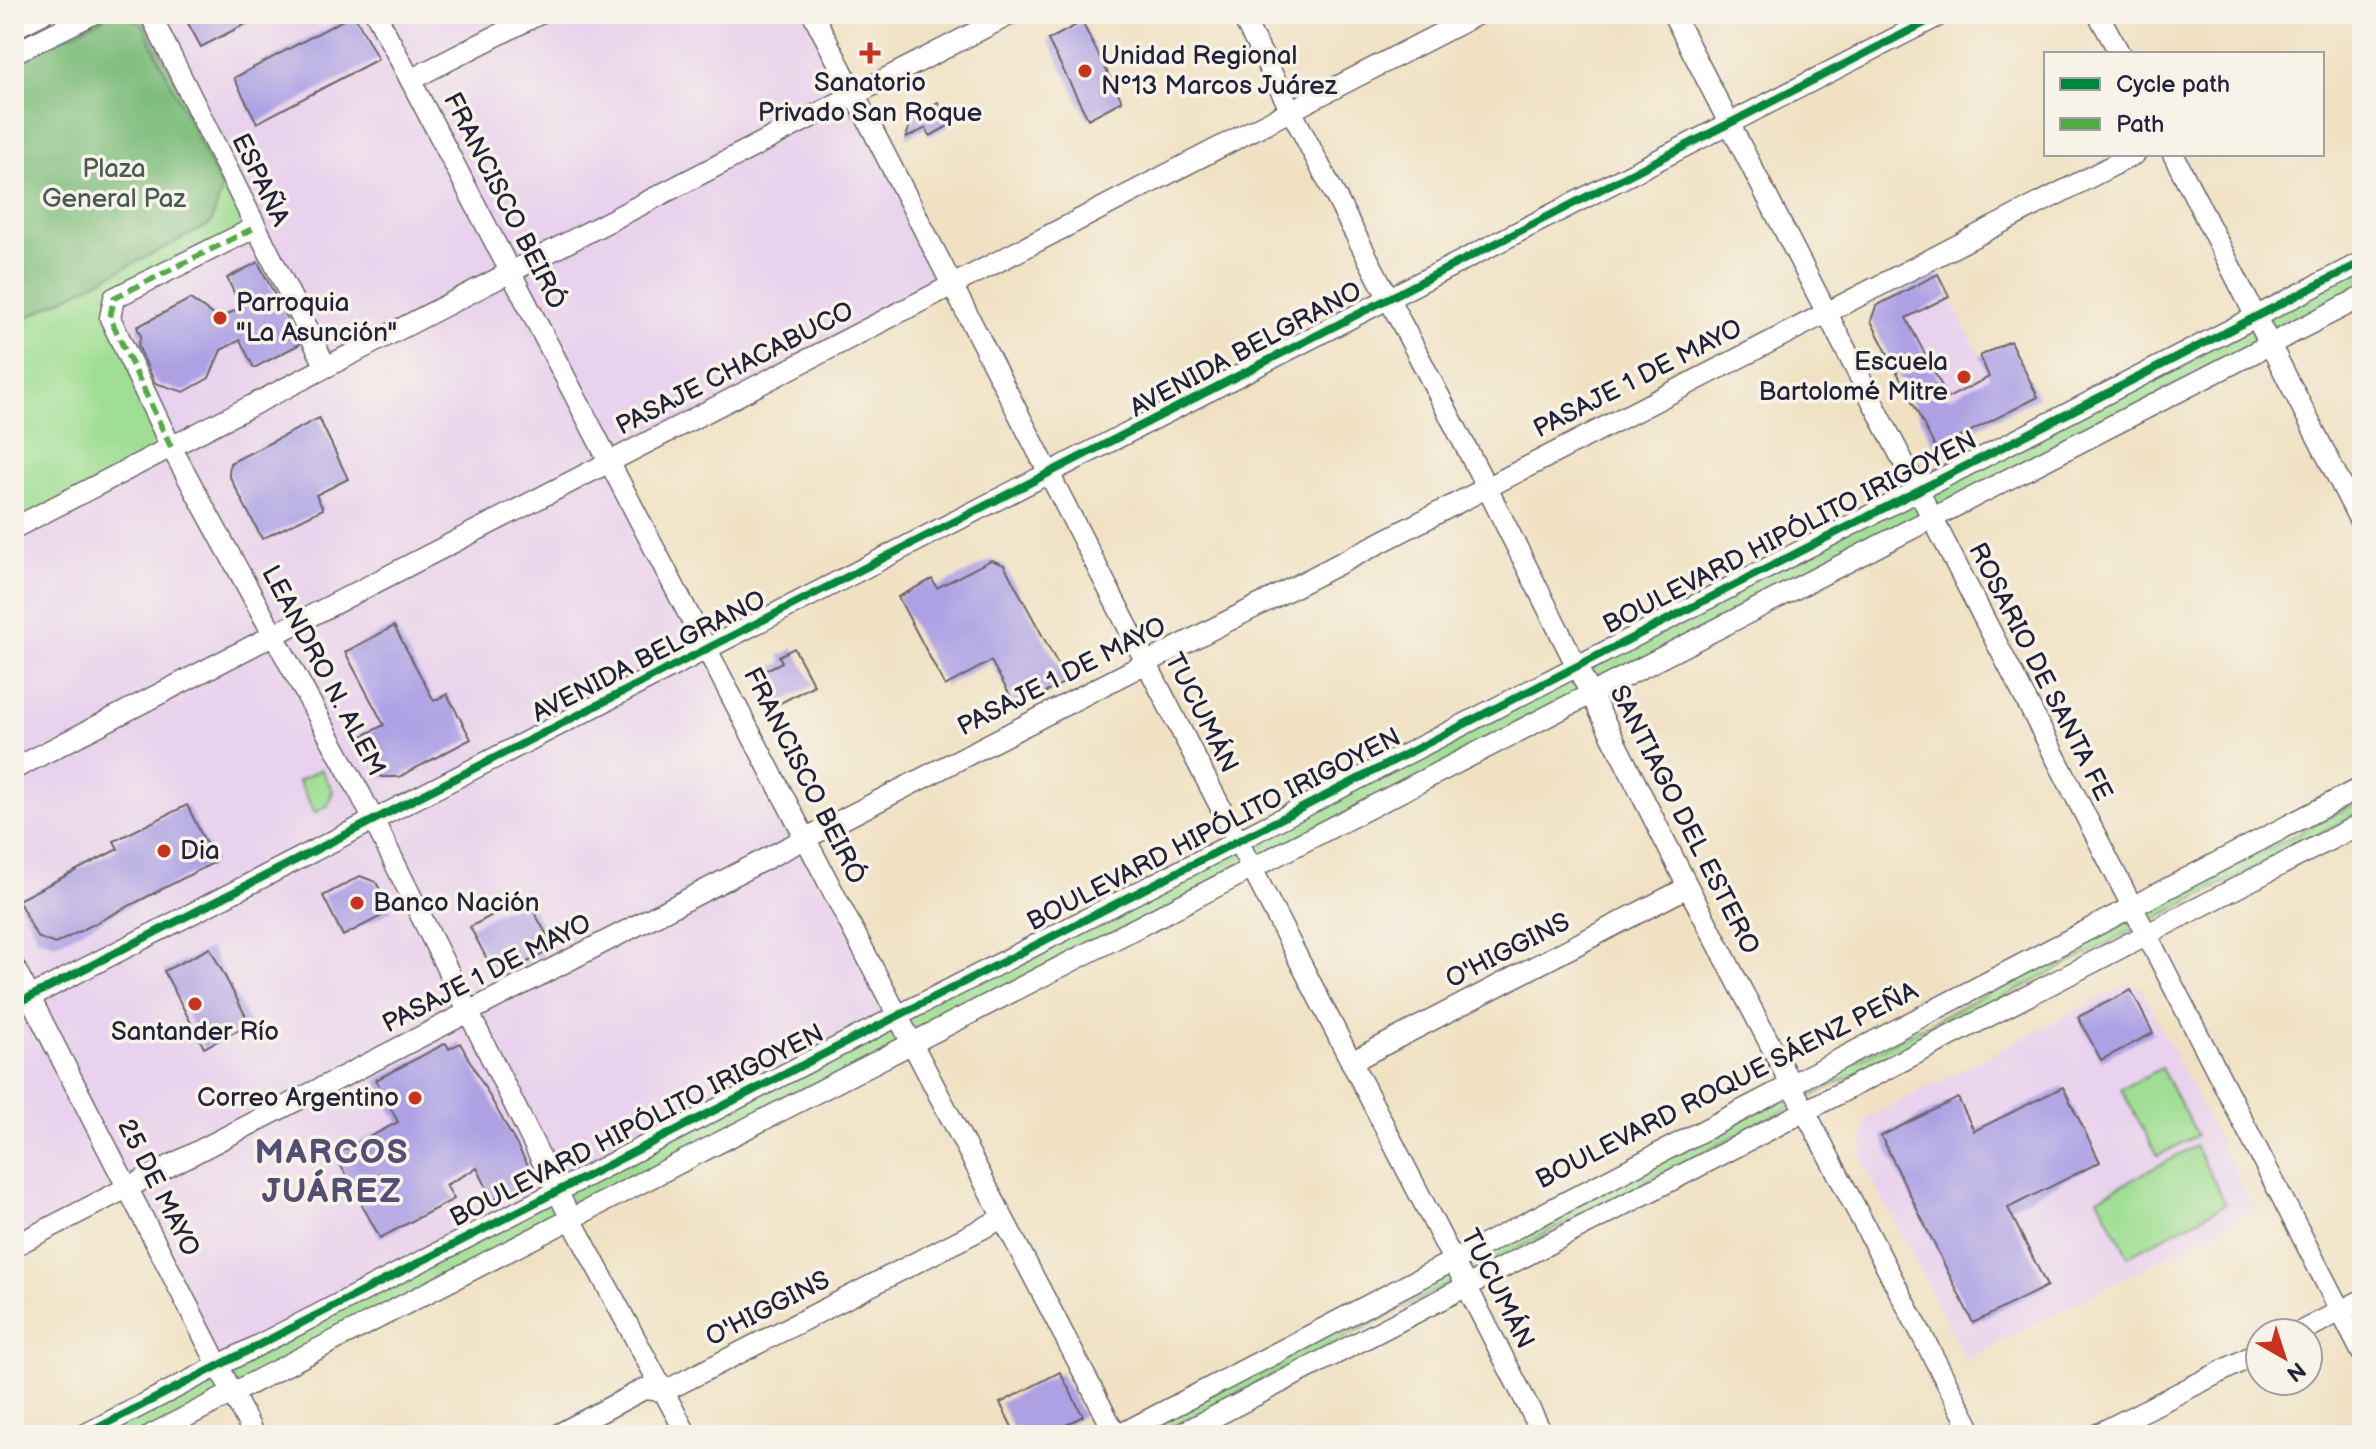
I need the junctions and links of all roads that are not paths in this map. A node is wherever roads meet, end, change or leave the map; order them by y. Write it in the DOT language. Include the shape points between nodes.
graph roads {
  1 [pos="42,14"];
  2 [pos="93,14"];
  3 [pos="150,14"];
  4 [pos="376,14"];
  5 [pos="539,14"];
  6 [pos="813,14"];
  7 [pos="1011,14"];
  8 [pos="1241,14"];
  9 [pos="1478,14"];
  10 [pos="1673,14"];
  11 [pos="1942,14"];
  12 [pos="2098,14"];
  13 [pos="14,28"];
  14 [pos="2119,52"];
  15 [pos="14,53"];
  16 [pos="412,79"];
  17 [pos="854,94"];
  18 [pos="1290,111"];
  19 [pos="1729,124"];
  20 [pos="2131,156"];
  21 [pos="2174,156"];
  22 [pos="254,228"];
  23 [pos="2362,262"];
  24 [pos="509,272"];
  25 [pos="953,286"];
  26 [pos="2362,297"];
  27 [pos="1387,298"];
  28 [pos="1826,312"];
  29 [pos="2256,316"];
  30 [pos="2271,345"];
  31 [pos="326,367"];
  32 [pos="171,447"];
  33 [pos="611,462"];
  34 [pos="1050,476"];
  35 [pos="1486,486"];
  36 [pos="1917,490"];
  37 [pos="1932,517"];
  38 [pos="2362,525"];
  39 [pos="14,528"];
  40 [pos="274,634"];
  41 [pos="709,649"];
  42 [pos="1146,663"];
  43 [pos="1576,666"];
  44 [pos="1590,693"];
  45 [pos="14,769"];
  46 [pos="2362,787"];
  47 [pos="372,819"];
  48 [pos="2362,823"];
  49 [pos="807,837"];
  50 [pos="1237,840"];
  51 [pos="1251,866"];
  52 [pos="1688,887"];
  53 [pos="2132,906"];
  54 [pos="2146,934"];
  55 [pos="14,966"];
  56 [pos="22,1001"];
  57 [pos="468,1012"];
  58 [pos="896,1016"];
  59 [pos="911,1044"];
  60 [pos="1351,1062"];
  61 [pos="1791,1082"];
  62 [pos="1805,1111"];
  63 [pos="129,1186"];
  64 [pos="556,1190"];
  65 [pos="571,1219"];
  66 [pos="1001,1219"];
  67 [pos="14,1246"];
  68 [pos="1452,1258"];
  69 [pos="1467,1287"];
  70 [pos="2362,1300"];
  71 [pos="2341,1312"];
  72 [pos="2324,1320"];
  73 [pos="2362,1353"];
  74 [pos="2244,1360"];
  75 [pos="218,1367"];
  76 [pos="665,1391"];
  77 [pos="232,1393"];
  78 [pos="84,1435"];
  79 [pos="151,1435"];
  80 [pos="254,1435"];
  81 [pos="557,1435"];
  82 [pos="687,1435"];
  83 [pos="1117,1435"];
  84 [pos="1179,1435"];
  85 [pos="1543,1435"];
  86 [pos="1974,1435"];
  87 [pos="2096,1435"];
  1 -- 13 [label="street"];
  2 -- 15 [label="street"];
  3 -- 22 [label="street, ESPAÑA"];
  4 -- 16 [label="street, FRANCISCO BEIRÓ"];
  5 -- 16 [label="street"];
  6 -- 17 [label="street, TUCUMÁN"];
  7 -- 17 [label="street"];
  8 -- 18 [label="street, SANTIAGO DEL ESTERO"];
  9 -- 18 [label="street, PASAJE CHACABUCO"];
  10 -- 19 [label="street, ROSARIO DE SANTA FE"];
  11 -- 19 [label="street, AVENIDA BELGRANO"];
  12 -- 14 [label="street"];
  16 -- 24 [label="street, FRANCISCO BEIRÓ"];
  17 -- 24 [label="street"];
  17 -- 25 [label="street, TUCUMÁN"];
  18 -- 25 [label="street, PASAJE CHACABUCO"];
  18 -- 27 [label="street, SANTIAGO DEL ESTERO"];
  19 -- 27 [label="street, AVENIDA BELGRANO"];
  19 -- 28 [label="street, ROSARIO DE SANTA FE"];
  20 -- 28 [label="street, PASAJE 1 DE MAYO"];
  21 -- 29 [label="street"];
  22 -- 31 [label="street, ESPAÑA"];
  22 -- 32 [label="street, LEANDRO N. ALEM" via="114,298 110,318"];
  23 -- 29 [label="street, BOULEVARD HIPÓLITO IRIGOYEN"];
  24 -- 31 [label="street"];
  24 -- 33 [label="street, FRANCISCO BEIRÓ"];
  25 -- 33 [label="street, PASAJE CHACABUCO"];
  25 -- 34 [label="street, TUCUMÁN"];
  26 -- 30 [label="street, BOULEVARD HIPÓLITO IRIGOYEN"];
  27 -- 34 [label="street, AVENIDA BELGRANO"];
  27 -- 35 [label="street, SANTIAGO DEL ESTERO"];
  28 -- 35 [label="street, PASAJE 1 DE MAYO"];
  28 -- 36 [label="street, ROSARIO DE SANTA FE"];
  29 -- 30 [label="street"];
  29 -- 36 [label="street, BOULEVARD HIPÓLITO IRIGOYEN"];
  30 -- 37 [label="street, BOULEVARD HIPÓLITO IRIGOYEN"];
  30 -- 38 [label="street"];
  31 -- 32 [label="street"];
  32 -- 39 [label="street"];
  32 -- 40 [label="street, LEANDRO N. ALEM"];
  33 -- 40 [label="street, PASAJE CHACABUCO"];
  33 -- 41 [label="street, FRANCISCO BEIRÓ"];
  34 -- 41 [label="street, AVENIDA BELGRANO"];
  34 -- 42 [label="street, TUCUMÁN"];
  35 -- 42 [label="street, PASAJE 1 DE MAYO"];
  35 -- 43 [label="street, SANTIAGO DEL ESTERO"];
  36 -- 37 [label="street, ROSARIO DE SANTA FE"];
  36 -- 43 [label="street, BOULEVARD HIPÓLITO IRIGOYEN"];
  37 -- 44 [label="street, BOULEVARD HIPÓLITO IRIGOYEN"];
  37 -- 53 [label="street, ROSARIO DE SANTA FE"];
  40 -- 45 [label="street, PASAJE CHACABUCO"];
  40 -- 47 [label="street, LEANDRO N. ALEM"];
  41 -- 47 [label="street, AVENIDA BELGRANO"];
  41 -- 49 [label="street, FRANCISCO BEIRÓ"];
  42 -- 49 [label="street, PASAJE 1 DE MAYO"];
  42 -- 50 [label="street, TUCUMÁN"];
  43 -- 44 [label="street, SANTIAGO DEL ESTERO"];
  43 -- 50 [label="street, BOULEVARD HIPÓLITO IRIGOYEN"];
  44 -- 51 [label="street, BOULEVARD HIPÓLITO IRIGOYEN"];
  44 -- 52 [label="street, SANTIAGO DEL ESTERO"];
  46 -- 53 [label="street, BOULEVARD ROQUE SÁENZ PEÑA"];
  47 -- 56 [label="street, AVENIDA BELGRANO"];
  47 -- 57 [label="street, LEANDRO N. ALEM"];
  48 -- 54 [label="street"];
  49 -- 57 [label="street, PASAJE 1 DE MAYO"];
  49 -- 58 [label="street, FRANCISCO BEIRÓ"];
  50 -- 51 [label="street, TUCUMÁN"];
  50 -- 58 [label="street, BOULEVARD HIPÓLITO IRIGOYEN"];
  51 -- 59 [label="street, BOULEVARD HIPÓLITO IRIGOYEN"];
  51 -- 60 [label="street, TUCUMÁN"];
  52 -- 60 [label="street, O'HIGGINS"];
  52 -- 61 [label="street, SANTIAGO DEL ESTERO"];
  53 -- 54 [label="street, ROSARIO DE SANTA FE"];
  53 -- 61 [label="street, BOULEVARD ROQUE SÁENZ PEÑA"];
  54 -- 62 [label="street"];
  54 -- 71 [label="street, ROSARIO DE SANTA FE"];
  55 -- 56 [label="street, 25 DE MAYO"];
  56 -- 63 [label="street, 25 DE MAYO"];
  57 -- 63 [label="street, PASAJE 1 DE MAYO"];
  57 -- 64 [label="street, LEANDRO N. ALEM"];
  58 -- 59 [label="street, FRANCISCO BEIRÓ"];
  58 -- 64 [label="street, BOULEVARD HIPÓLITO IRIGOYEN"];
  59 -- 65 [label="street, BOULEVARD HIPÓLITO IRIGOYEN"];
  59 -- 66 [label="street, FRANCISCO BEIRÓ"];
  60 -- 68 [label="street, TUCUMÁN"];
  61 -- 62 [label="street, SANTIAGO DEL ESTERO"];
  61 -- 68 [label="street, BOULEVARD ROQUE SÁENZ PEÑA"];
  62 -- 69 [label="street"];
  62 -- 86 [label="street, SANTIAGO DEL ESTERO"];
  63 -- 67 [label="street, PASAJE 1 DE MAYO"];
  63 -- 75 [label="street, 25 DE MAYO"];
  64 -- 65 [label="street, LEANDRO N. ALEM"];
  64 -- 75 [label="street, BOULEVARD HIPÓLITO IRIGOYEN"];
  65 -- 76 [label="street, LEANDRO N. ALEM"];
  65 -- 77 [label="street, BOULEVARD HIPÓLITO IRIGOYEN"];
  66 -- 76 [label="street, O'HIGGINS"];
  66 -- 83 [label="street, FRANCISCO BEIRÓ"];
  68 -- 69 [label="street, TUCUMÁN"];
  68 -- 83 [label="street, BOULEVARD ROQUE SÁENZ PEÑA"];
  69 -- 84 [label="street"];
  69 -- 85 [label="street, TUCUMÁN"];
  70 -- 71 [label="street"];
  71 -- 72 [label="street"];
  71 -- 73 [label="street, ROSARIO DE SANTA FE"];
  74 -- 87 [label="street"];
  75 -- 77 [label="street, 25 DE MAYO"];
  75 -- 78 [label="street, BOULEVARD HIPÓLITO IRIGOYEN"];
  76 -- 81 [label="street, O'HIGGINS" via="644,1389"];
  76 -- 82 [label="street, LEANDRO N. ALEM"];
  77 -- 79 [label="street, BOULEVARD HIPÓLITO IRIGOYEN"];
  77 -- 80 [label="street, 25 DE MAYO"];
}
